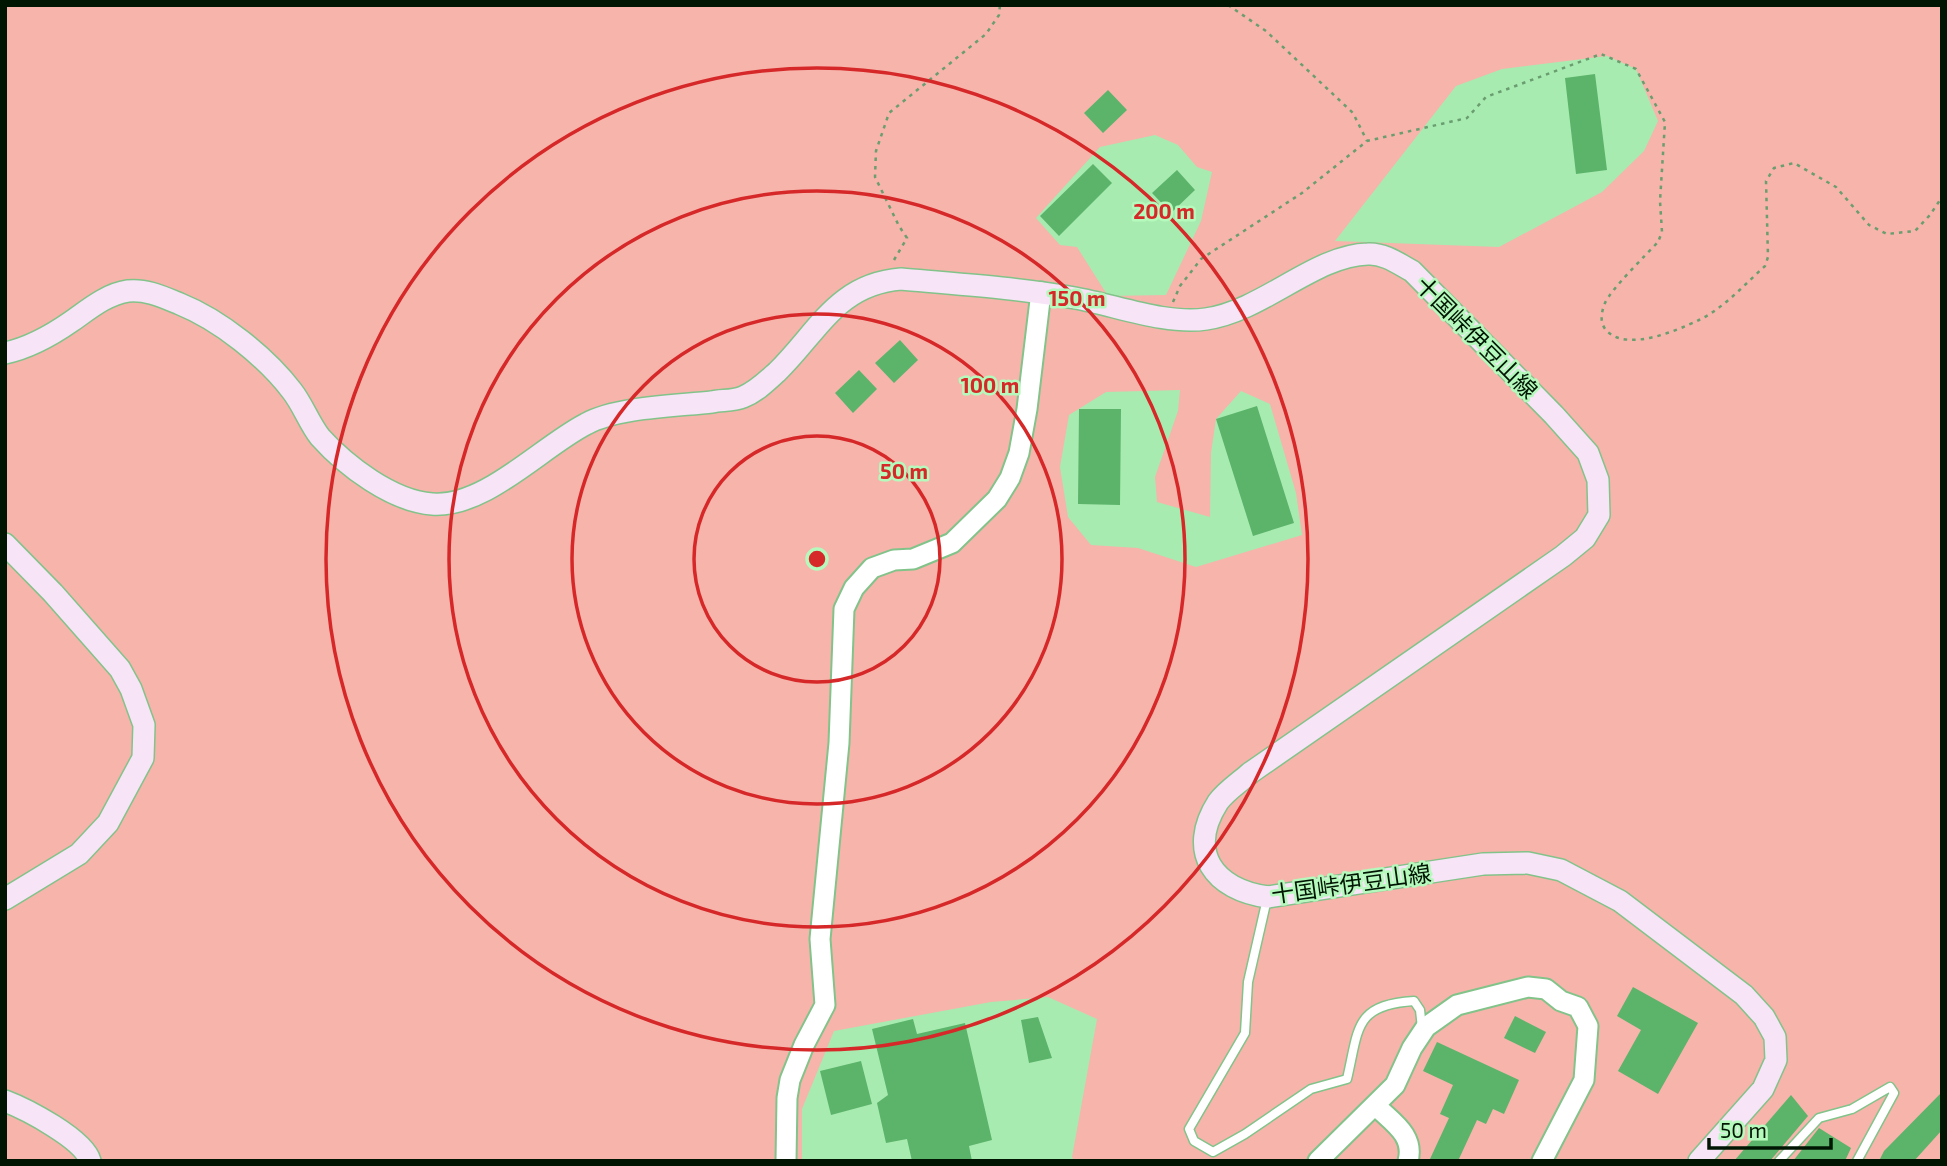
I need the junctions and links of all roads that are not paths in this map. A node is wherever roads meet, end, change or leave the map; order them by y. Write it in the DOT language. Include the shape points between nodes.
graph roads {
  1 [pos="1041,292"];
  2 [pos="5,353"];
  3 [pos="5,544"];
  4 [pos="1268,897"];
  5 [pos="5,899"];
  6 [pos="1423,1031"];
  7 [pos="5,1101"];
  8 [pos="1376,1106"];
  9 [pos="90,1161"];
  10 [pos="786,1161"];
  11 [pos="1318,1161"];
  12 [pos="1408,1161"];
  13 [pos="1542,1161"];
  14 [pos="1699,1161"];
  15 [pos="1779,1161"];
  16 [pos="1857,1161"];
  1 -- 2 [label="main road, 十国峠伊豆山線" via="901,279 867,285 832,308 795,354 742,398 607,415 482,492 460,502 432,504 402,496 353,470 319,435 293,392 261,358 191,308 158,295 127,291 102,300 23,349"];
  1 -- 4 [label="main road, 十国峠伊豆山線" via="1166,317 1205,319 1244,309 1336,260 1369,254 1389,258 1412,271 1588,453 1598,480 1599,515 1585,538 1250,773 1220,799 1209,818 1204,841 1212,872 1227,885"];
  1 -- 10 [label="street" via="1018,453 997,499 952,543 914,559 872,568 854,587 844,609 839,743 820,939 825,1005 790,1080"];
  3 -- 5 [label="main road" via="120,669 144,725 143,758 108,824 79,854"];
  4 -- 6 [label="lane" via="1248,982 1245,1033 1189,1129 1194,1141 1213,1152 1311,1089 1347,1079 1358,1032 1368,1013 1389,1003 1414,1001"];
  4 -- 14 [label="main road, 十国峠伊豆山線" via="1483,864 1528,863 1560,870 1620,901 1744,995 1775,1037 1776,1060 1763,1089"];
  6 -- 8 [label="street" via="1395,1085"];
  6 -- 13 [label="street" via="1457,1005 1528,987 1546,989 1578,1007 1588,1026 1584,1080"];
  7 -- 9 [label="main road" via="71,1137"];
  8 -- 11 [label="street"];
  8 -- 12 [label="street" via="1406,1135"];
  15 -- 16 [label="lane" via="1819,1118 1852,1109 1890,1087 1894,1093"];
}
